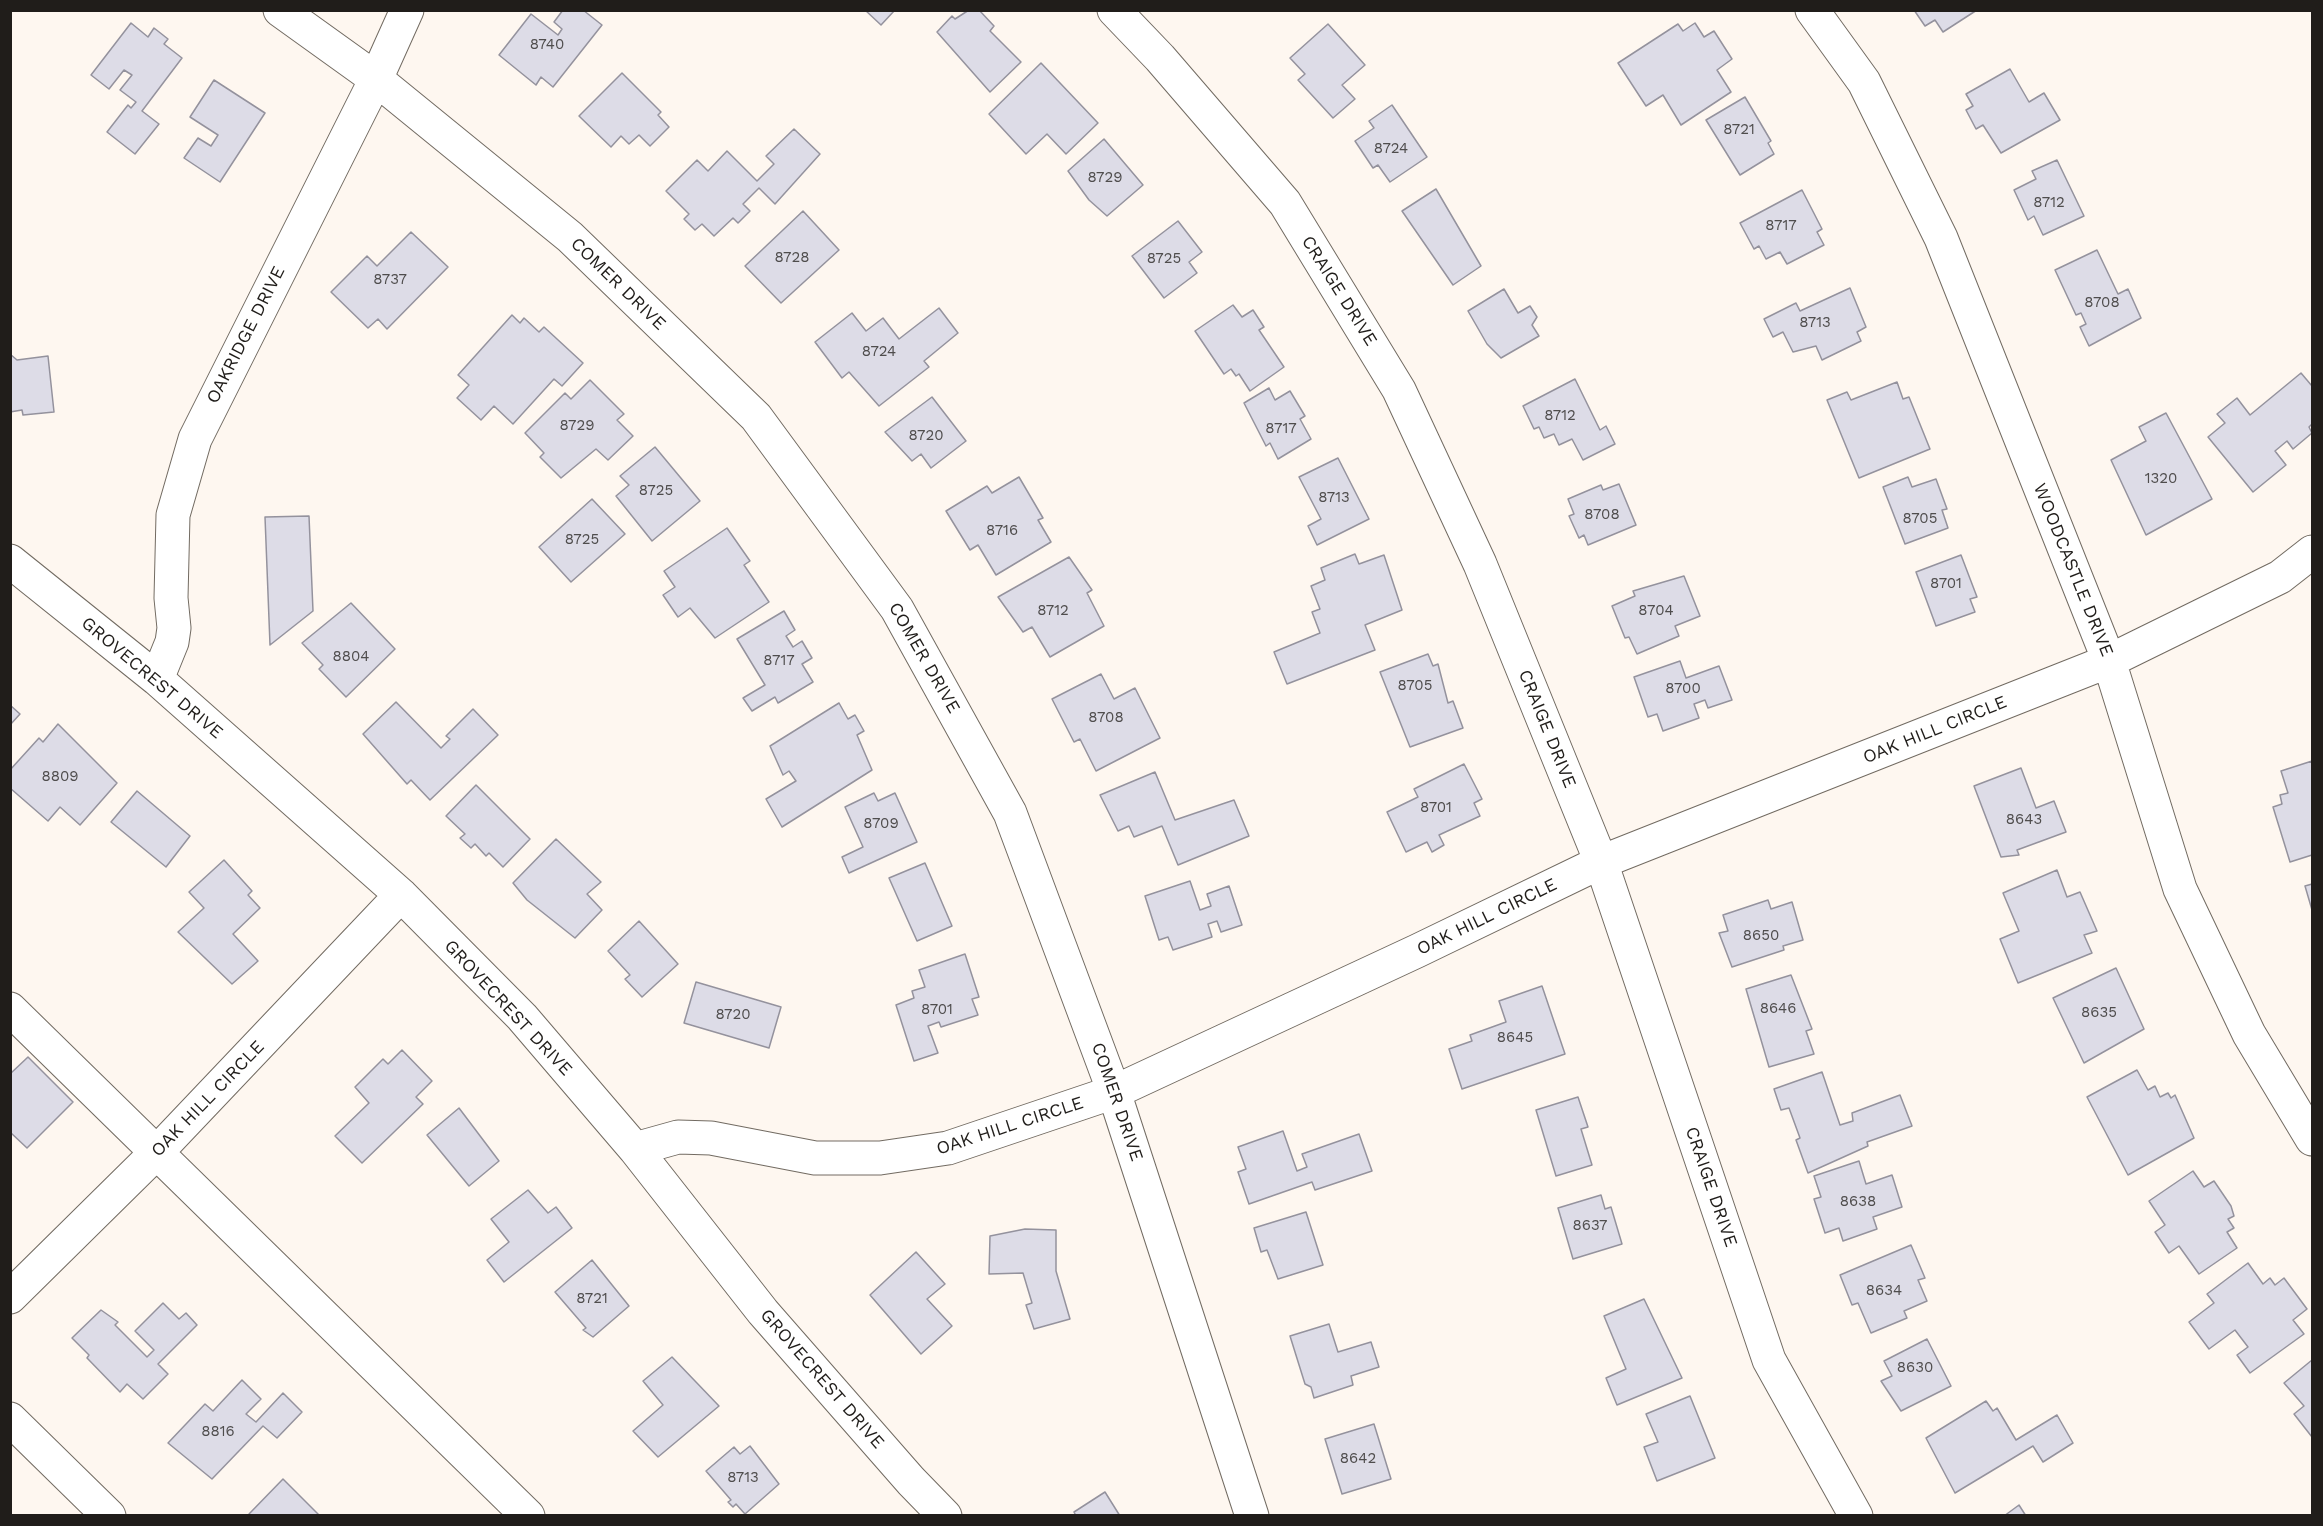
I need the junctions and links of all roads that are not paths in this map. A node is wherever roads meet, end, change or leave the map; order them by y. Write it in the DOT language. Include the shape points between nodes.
graph roads {
  1 [pos="280,10"];
  2 [pos="407,10"];
  3 [pos="1114,10"];
  4 [pos="1812,10"];
  5 [pos="376,79"];
  6 [pos="2313,552"];
  7 [pos="10,561"];
  8 [pos="2109,661"];
  9 [pos="157,678"];
  10 [pos="1601,862"];
  11 [pos="401,895"];
  12 [pos="10,1009"];
  13 [pos="1114,1092"];
  14 [pos="2313,1138"];
  15 [pos="635,1149"];
  16 [pos="157,1152"];
  17 [pos="10,1298"];
  18 [pos="10,1419"];
  19 [pos="109,1515"];
  20 [pos="528,1515"];
  21 [pos="945,1515"];
  22 [pos="1252,1515"];
  23 [pos="1856,1515"];
  1 -- 5 [label="street, COMER DRIVE"];
  2 -- 5 [label="street, OAKRIDGE DRIVE"];
  3 -- 10 [label="street, CRAIGE DRIVE" via="1285,203 1399,390 1480,564"];
  4 -- 8 [label="street, WOODCASTLE DRIVE" via="1864,82 1941,238"];
  5 -- 9 [label="street, OAKRIDGE DRIVE" via="195,439 173,515 174,628"];
  5 -- 13 [label="street, COMER DRIVE" via="570,237 756,417 897,609 1011,813"];
  6 -- 8 [label="street, OAK HILL CIRCLE" via="2280,577"];
  7 -- 9 [label="street, GROVECREST DRIVE"];
  8 -- 10 [label="street, OAK HILL CIRCLE"];
  8 -- 14 [label="street, WOODCASTLE DRIVE" via="2180,889 2249,1034"];
  9 -- 11 [label="street, GROVECREST DRIVE"];
  10 -- 13 [label="street, OAK HILL CIRCLE"];
  10 -- 23 [label="street, CRAIGE DRIVE" via="1769,1360"];
  11 -- 15 [label="street, GROVECREST DRIVE" via="522,1017"];
  11 -- 16 [label="street, OAK HILL CIRCLE"];
  12 -- 16 [label="street"];
  13 -- 15 [label="street, OAK HILL CIRCLE" via="948,1148 880,1158 815,1158 711,1138 678,1137"];
  13 -- 22 [label="street, COMER DRIVE"];
  15 -- 21 [label="street, GROVECREST DRIVE" via="763,1312"];
  16 -- 17 [label="street, OAK HILL CIRCLE"];
  16 -- 20 [label="street"];
  18 -- 19 [label="street"];
}
